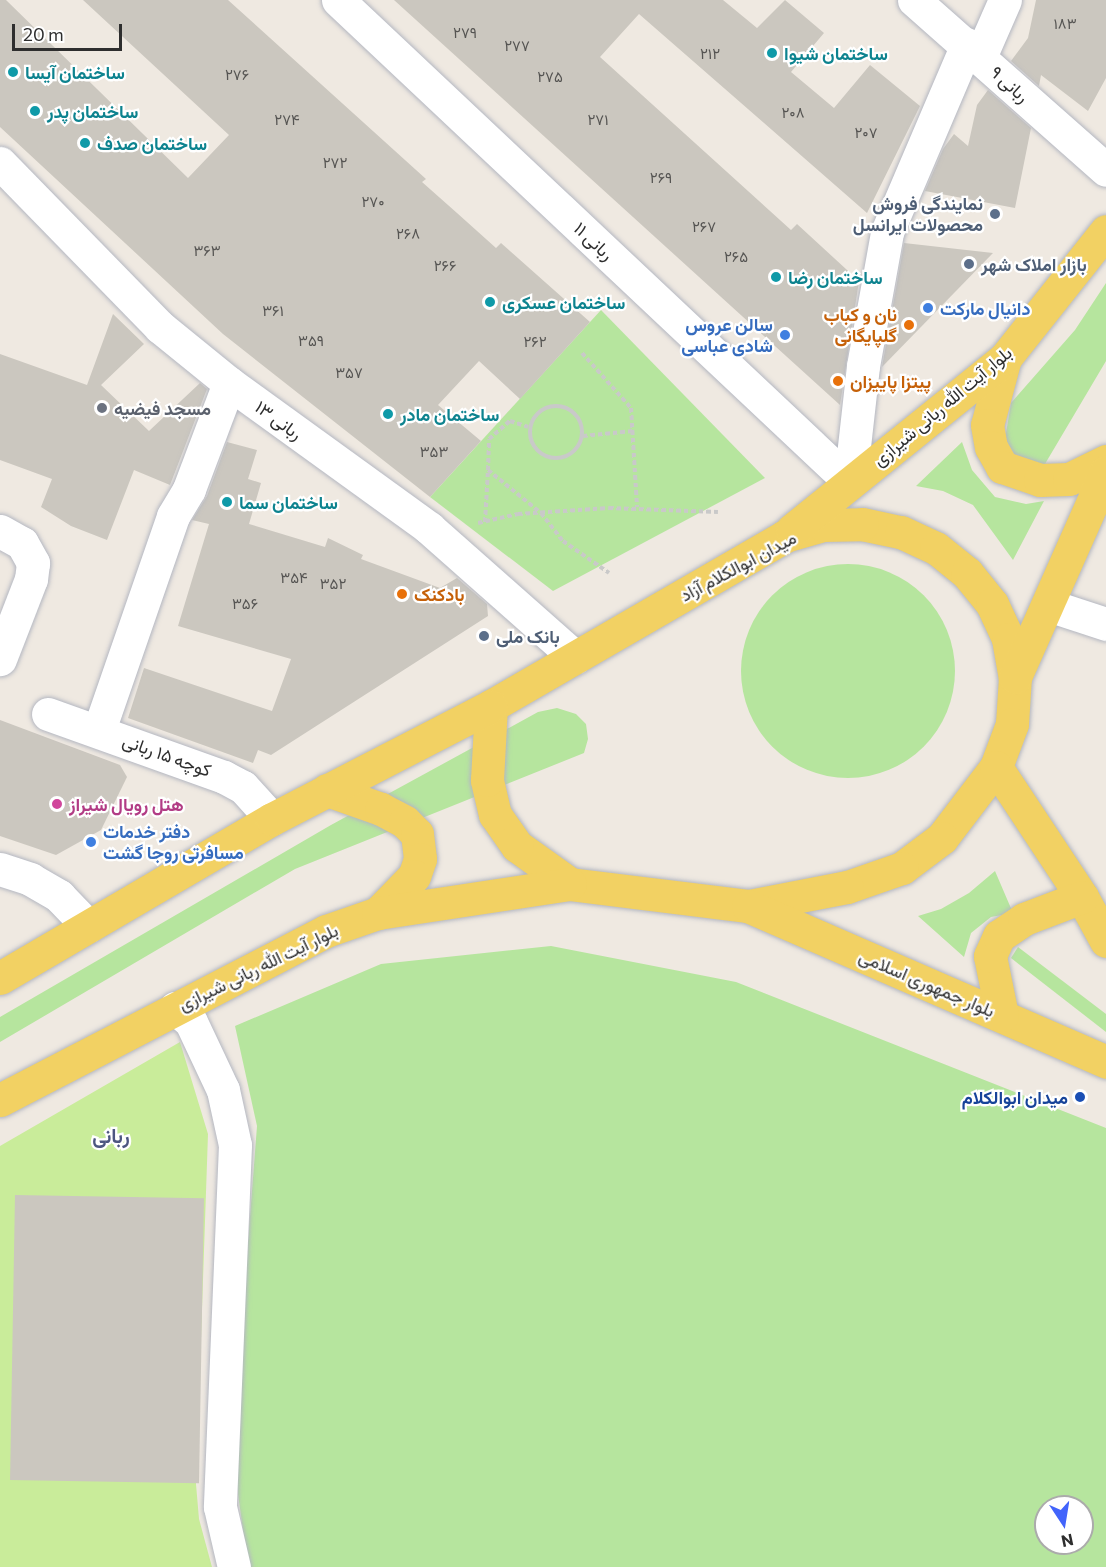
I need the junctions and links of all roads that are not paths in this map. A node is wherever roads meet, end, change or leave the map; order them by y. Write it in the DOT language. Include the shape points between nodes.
graph roads {
  1 [pos="338,0"];
  2 [pos="914,0"];
  3 [pos="1005,0"];
  4 [pos="973,50"];
  5 [pos="0,163"];
  6 [pos="1106,170"];
  7 [pos="1106,231"];
  8 [pos="1005,358"];
  9 [pos="229,383"];
  10 [pos="1106,461"];
  11 [pos="1106,472"];
  12 [pos="850,482"];
  13 [pos="0,531"];
  14 [pos="785,536"];
  15 [pos="1048,604"];
  16 [pos="1106,624"];
  17 [pos="575,657"];
  18 [pos="0,659"];
  19 [pos="1015,677"];
  20 [pos="491,706"];
  21 [pos="48,714"];
  22 [pos="99,730"];
  23 [pos="996,767"];
  24 [pos="327,790"];
  25 [pos="272,819"];
  26 [pos="0,869"];
  27 [pos="570,884"];
  28 [pos="1082,897"];
  29 [pos="748,906"];
  30 [pos="378,913"];
  31 [pos="88,926"];
  32 [pos="1106,941"];
  33 [pos="0,978"];
  34 [pos="175,1008"];
  35 [pos="1002,1016"];
  36 [pos="1106,1062"];
  37 [pos="0,1100"];
  38 [pos="234,1567"];
  1 -- 12 [label="street, ربانی ۱۱"];
  2 -- 4 [label="street, ربانی ۹"];
  3 -- 4 [label="street"];
  4 -- 6 [label="street, ربانی ۹"];
  4 -- 12 [label="street" via="887,232 863,366"];
  5 -- 9 [label="street, ربانی ۱۳" via="160,327"];
  7 -- 8 [label="main road, بلوار آیت الله ربانی شیرازی"];
  8 -- 10 [label="main road" via="987,424 991,447 1002,467 1040,480 1069,479"];
  8 -- 12 [label="main road, بلوار آیت الله ربانی شیرازی"];
  9 -- 17 [label="street, ربانی ۱۳" via="429,528"];
  9 -- 22 [label="street" via="189,489 172,516"];
  11 -- 15 [label="main road"];
  12 -- 14 [label="main road, بلوار آیت الله ربانی شیرازی"];
  13 -- 18 [label="street" via="22,543 33,563 31,579"];
  14 -- 17 [label="main road, میدان ابوالکلام آزاد"];
  14 -- 19 [label="main road, میدان ابوالکلام آزاد" via="823,525 862,524 901,532 936,548 968,573 992,603 1008,639"];
  15 -- 16 [label="street"];
  15 -- 19 [label="main road"];
  17 -- 20 [label="main road, میدان ابوالکلام آزاد"];
  19 -- 23 [label="main road, میدان ابوالکلام آزاد" via="1012,724"];
  20 -- 24 [label="main road"];
  20 -- 27 [label="main road, میدان ابوالکلام آزاد" via="487,780 495,815 517,846"];
  21 -- 22 [label="street, کوچه ۱۵ ربانی"];
  22 -- 25 [label="street, کوچه ۱۵ ربانی" via="224,777 243,787"];
  23 -- 28 [label="main road"];
  23 -- 29 [label="main road, میدان ابوالکلام آزاد" via="942,838 902,868 847,887"];
  24 -- 25 [label="main road"];
  24 -- 30 [label="main road" via="381,809 405,822 417,834 420,859 414,876"];
  25 -- 31 [label="main road"];
  26 -- 31 [label="street" via="30,879 59,896"];
  27 -- 29 [label="main road, میدان ابوالکلام آزاد"];
  27 -- 30 [label="main road, بلوار آیت الله ربانی شیرازی"];
  28 -- 32 [label="main road"];
  28 -- 35 [label="main road" via="1024,919 999,936 990,956"];
  29 -- 35 [label="main road, بلوار جمهوری اسلامی"];
  30 -- 34 [label="main road, بلوار آیت الله ربانی شیرازی" via="326,931"];
  31 -- 33 [label="main road"];
  34 -- 37 [label="main road, بلوار آیت الله ربانی شیرازی"];
  34 -- 38 [label="street" via="191,1022 224,1090 235,1145 220,1507"];
  35 -- 36 [label="main road, بلوار جمهوری اسلامی"];
}
